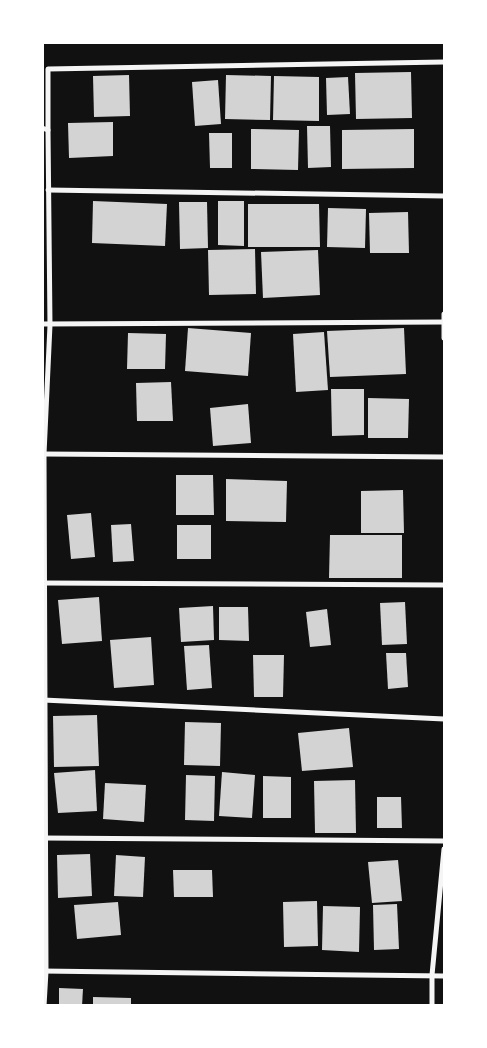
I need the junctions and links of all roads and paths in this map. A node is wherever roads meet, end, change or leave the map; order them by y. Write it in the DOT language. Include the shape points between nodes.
graph roads {
  1 [pos="444,62"];
  2 [pos="46,129"];
  3 [pos="48,190"];
  4 [pos="444,196"];
  5 [pos="444,314"];
  6 [pos="444,322"];
  7 [pos="42,324"];
  8 [pos="50,325"];
  9 [pos="444,338"];
  10 [pos="43,454"];
  11 [pos="444,457"];
  12 [pos="44,583"];
  13 [pos="444,585"];
  14 [pos="43,700"];
  15 [pos="444,719"];
  16 [pos="44,838"];
  17 [pos="444,841"];
  18 [pos="444,849"];
  19 [pos="44,971"];
  20 [pos="432,975"];
  21 [pos="444,976"];
  22 [pos="44,1006"];
  23 [pos="432,1006"];
  1 -- 2 [label="street" via="48,69"];
  2 -- 3 [label="street"];
  3 -- 4 [label="street"];
  3 -- 8 [label="street"];
  5 -- 6 [label="street"];
  6 -- 8 [label="street"];
  6 -- 9 [label="street"];
  7 -- 8 [label="street"];
  8 -- 10 [label="street"];
  10 -- 11 [label="street"];
  10 -- 12 [label="street"];
  12 -- 13 [label="street"];
  12 -- 14 [label="street"];
  14 -- 15 [label="street"];
  14 -- 16 [label="street"];
  16 -- 17 [label="street"];
  16 -- 19 [label="street"];
  18 -- 20 [label="street"];
  19 -- 20 [label="street"];
  19 -- 22 [label="street"];
  20 -- 21 [label="street"];
  20 -- 23 [label="street"];
}
